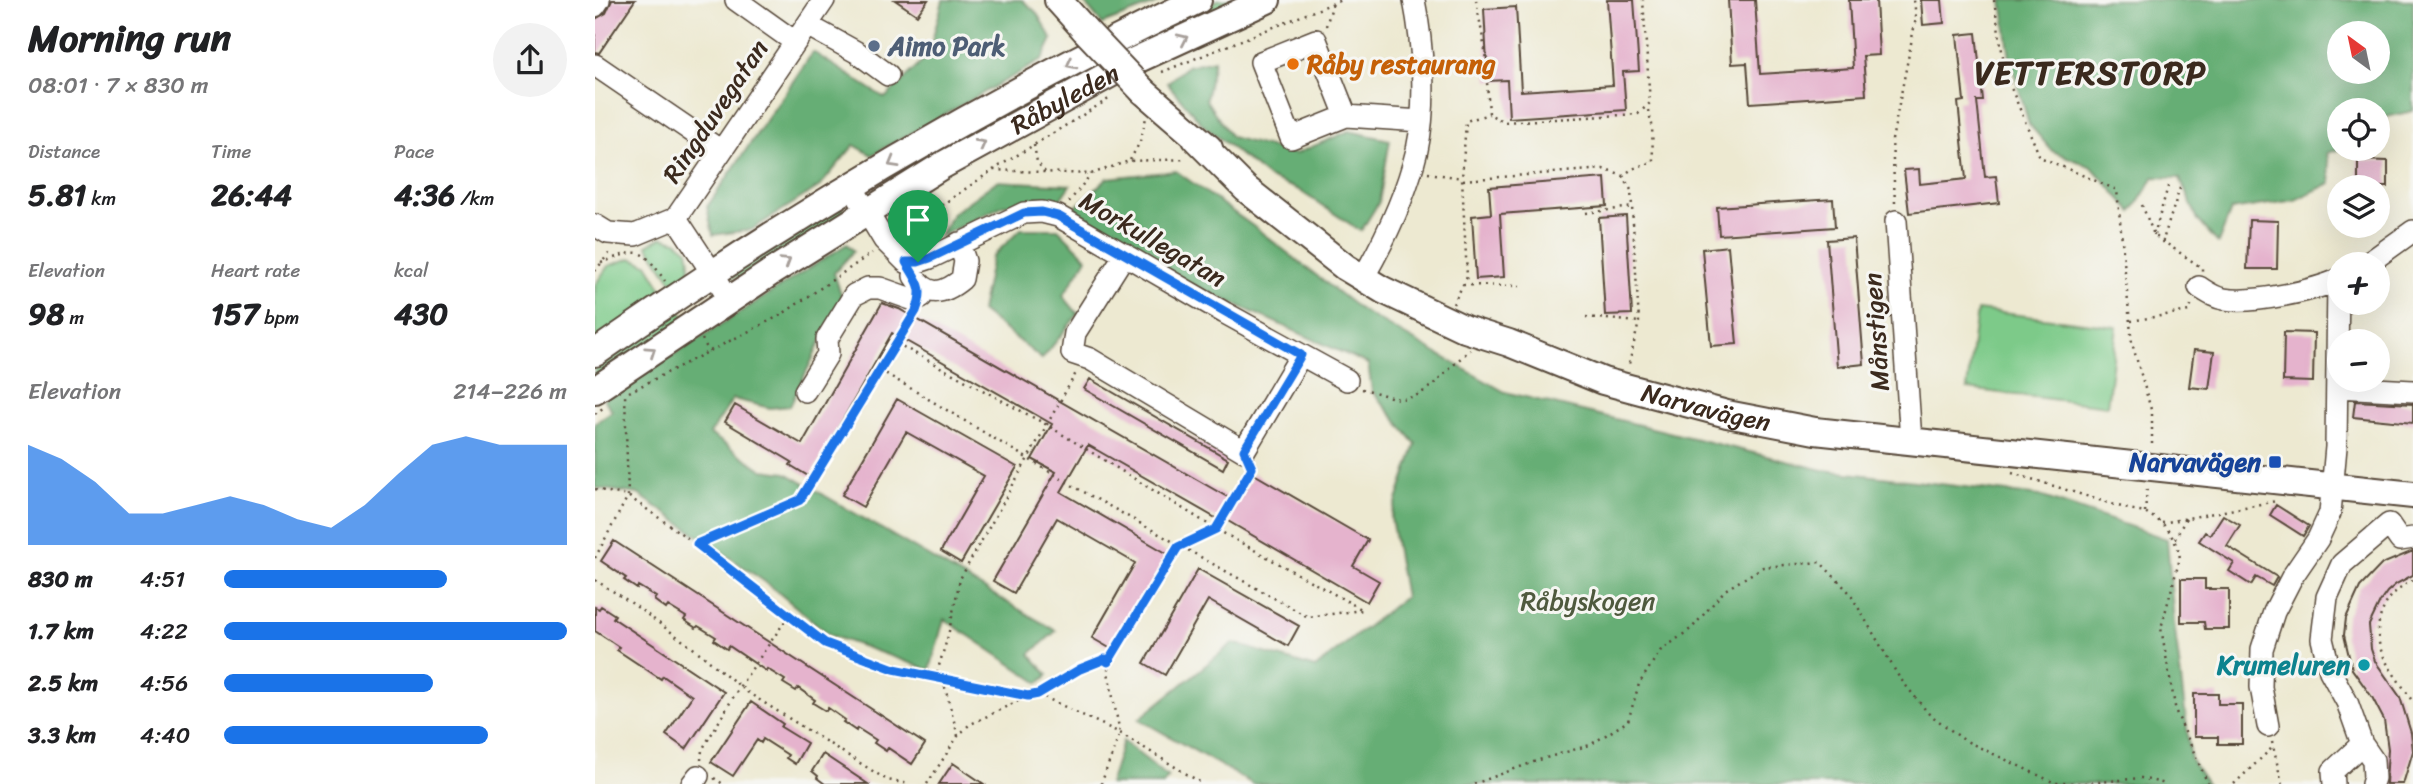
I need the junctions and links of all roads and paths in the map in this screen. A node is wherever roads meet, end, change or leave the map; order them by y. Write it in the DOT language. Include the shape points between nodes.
graph roads {
  1 [pos="599,0"];
  2 [pos="736,0"];
  3 [pos="824,0"];
  4 [pos="1058,0"];
  5 [pos="1198,0"];
  6 [pos="1267,0"];
  7 [pos="1341,0"];
  8 [pos="1414,0"];
  9 [pos="1476,0"];
  10 [pos="1643,0"];
  11 [pos="1914,0"];
  12 [pos="1994,0"];
  13 [pos="595,6"];
  14 [pos="801,33"];
  15 [pos="595,65"];
  16 [pos="1161,72"];
  17 [pos="888,75"];
  18 [pos="1113,97"];
  19 [pos="1145,103"];
  20 [pos="1647,107"];
  21 [pos="1489,114"];
  22 [pos="1346,116"];
  23 [pos="1421,121"];
  24 [pos="1034,145"];
  25 [pos="722,151"];
  26 [pos="1129,161"];
  27 [pos="993,170"];
  28 [pos="1045,172"];
  29 [pos="1426,173"];
  30 [pos="1091,174"];
  31 [pos="1623,176"];
  32 [pos="1463,179"];
  33 [pos="2169,183"];
  34 [pos="852,187"];
  35 [pos="2180,188"];
  36 [pos="2142,205"];
  37 [pos="1633,207"];
  38 [pos="867,211"];
  39 [pos="1586,213"];
  40 [pos="1058,216"];
  41 [pos="676,219"];
  42 [pos="1896,221"];
  43 [pos="595,225"];
  44 [pos="2413,231"];
  45 [pos="624,235"];
  46 [pos="2154,235"];
  47 [pos="959,243"];
  48 [pos="2162,243"];
  49 [pos="2384,252"];
  50 [pos="1125,254"];
  51 [pos="906,262"];
  52 [pos="595,271"];
  53 [pos="1367,272"];
  54 [pos="713,274"];
  55 [pos="1463,285"];
  56 [pos="2327,285"];
  57 [pos="1520,286"];
  58 [pos="2199,287"];
  59 [pos="921,292"];
  60 [pos="730,300"];
  61 [pos="1451,309"];
  62 [pos="1586,317"];
  63 [pos="2131,321"];
  64 [pos="1639,322"];
  65 [pos="896,343"];
  66 [pos="1509,343"];
  67 [pos="1476,346"];
  68 [pos="595,353"];
  69 [pos="1072,353"];
  70 [pos="1301,355"];
  71 [pos="880,370"];
  72 [pos="1347,380"];
  73 [pos="1623,386"];
  74 [pos="595,390"];
  75 [pos="2390,390"];
  76 [pos="805,391"];
  77 [pos="2413,391"];
  78 [pos="2337,392"];
  79 [pos="625,394"];
  80 [pos="1047,425"];
  81 [pos="1911,441"];
  82 [pos="2152,447"];
  83 [pos="1244,450"];
  84 [pos="1028,459"];
  85 [pos="2005,471"];
  86 [pos="2332,485"];
  87 [pos="595,489"];
  88 [pos="2147,489"];
  89 [pos="2413,495"];
  90 [pos="628,496"];
  91 [pos="2277,501"];
  92 [pos="2145,512"];
  93 [pos="2186,518"];
  94 [pos="2162,523"];
  95 [pos="1216,529"];
  96 [pos="2413,538"];
  97 [pos="2175,539"];
  98 [pos="697,544"];
  99 [pos="2314,544"];
  100 [pos="1180,546"];
  101 [pos="595,558"];
  102 [pos="2342,564"];
  103 [pos="595,580"];
  104 [pos="2413,580"];
  105 [pos="790,614"];
  106 [pos="1108,662"];
  107 [pos="935,679"];
  108 [pos="943,680"];
  109 [pos="740,686"];
  110 [pos="1038,694"];
  111 [pos="1028,696"];
  112 [pos="2413,703"];
  113 [pos="2267,726"];
  114 [pos="1120,733"];
  115 [pos="958,736"];
  116 [pos="2362,744"];
  117 [pos="2273,747"];
  118 [pos="695,780"];
  119 [pos="910,784"];
  120 [pos="926,784"];
  121 [pos="1101,784"];
  122 [pos="1203,784"];
  123 [pos="1474,784"];
  124 [pos="2166,784"];
  125 [pos="2208,784"];
  126 [pos="2234,784"];
  127 [pos="2282,784"];
  128 [pos="2334,784"];
  129 [pos="2372,784"];
  1 -- 13 [label="street"];
  2 -- 14 [label="street"];
  3 -- 14 [label="street, Ringduvegatan"];
  4 -- 19 [label="main road, Narvavägen, bridge"];
  5 -- 34 [label="main road, Råbyleden, one-way" via="994,104"];
  38 -- 6 [label="main road, Råbyleden, one-way" via="1072,93"];
  7 -- 16 [label="path"];
  8 -- 23 [label="street" via="1421,50"];
  9 -- 21 [label="path"];
  10 -- 20 [label="path"];
  11 -- 42 [label="path" via="1916,18 1892,140"];
  12 -- 63 [label="path" via="2006,75 2040,157 2117,190"];
  14 -- 17 [label="street" via="858,52"];
  14 -- 25 [label="street, Ringduvegatan"];
  15 -- 25 [label="street"];
  18 -- 24 [label="path"];
  19 -- 26 [label="path" via="1140,142"];
  19 -- 53 [label="main road, Narvavägen" via="1315,227"];
  20 -- 21 [label="path" via="1638,114 1504,122"];
  20 -- 31 [label="path" via="1653,161"];
  21 -- 32 [label="path" via="1466,121"];
  22 -- 22 [label="street" via="1316,40 1261,62 1290,138"];
  22 -- 23 [label="street"];
  23 -- 53 [label="street" via="1403,195"];
  24 -- 27 [label="path"];
  24 -- 28 [label="path" via="1037,162"];
  25 -- 41 [label="street, Ringduvegatan"];
  29 -- 32 [label="path"];
  30 -- 40 [label="path"];
  31 -- 32 [label="path" via="1603,169"];
  31 -- 37 [label="path"];
  32 -- 55 [label="path" via="1467,277"];
  33 -- 46 [label="path"];
  34 -- 38 [label="street"];
  34 -- 54 [label="main road, Råbyleden"];
  35 -- 48 [label="path"];
  36 -- 46 [label="path"];
  37 -- 39 [label="path"];
  37 -- 64 [label="path"];
  38 -- 51 [label="street" via="884,240"];
  60 -- 38 [label="main road, Råbyleden, one-way"];
  40 -- 47 [label="street, Morkullegatan" via="1024,213"];
  40 -- 50 [label="street, Morkullegatan"];
  41 -- 45 [label="street, Ringduvegatan"];
  41 -- 54 [label="street, Ringduvegatan"];
  42 -- 81 [label="street, Månstigen"];
  43 -- 45 [label="street"];
  44 -- 49 [label="street"];
  45 -- 52 [label="path"];
  46 -- 48 [label="path"];
  47 -- 51 [label="street, Morkullegatan" via="930,258"];
  47 -- 59 [label="street" via="965,261 962,279 951,289"];
  48 -- 58 [label="path" via="2202,268"];
  50 -- 69 [label="street" via="1075,333"];
  50 -- 70 [label="street, Morkullegatan"];
  51 -- 59 [label="street"];
  53 -- 61 [label="main road, Narvavägen"];
  53 -- 66 [label="main road, Narvavägen" via="1465,329"];
  54 -- 60 [label="street, Ringduvegatan"];
  54 -- 68 [label="main road, Råbyleden"];
  55 -- 57 [label="path"];
  55 -- 61 [label="path"];
  56 -- 58 [label="street" via="2232,300"];
  58 -- 63 [label="path" via="2189,311"];
  59 -- 65 [label="path" via="916,311"];
  59 -- 76 [label="street" via="914,300 880,288 854,295 827,339 828,354"];
  74 -- 60 [label="main road, Råbyleden, one-way"];
  61 -- 66 [label="main road, Narvavägen"];
  62 -- 64 [label="path"];
  63 -- 82 [label="path" via="2132,343 2152,413"];
  64 -- 73 [label="path"];
  65 -- 71 [label="path"];
  65 -- 80 [label="path"];
  66 -- 73 [label="main road, Narvavägen"];
  67 -- 72 [label="path" via="1447,374 1413,396 1396,399"];
  69 -- 80 [label="path" via="1076,374"];
  69 -- 83 [label="street" via="1090,359"];
  70 -- 72 [label="street, Morkullegatan"];
  70 -- 83 [label="street"];
  71 -- 84 [label="path"];
  71 -- 98 [label="path" via="800,500"];
  73 -- 81 [label="main road, Narvavägen" via="1749,419"];
  75 -- 77 [label="street"];
  78 -- 86 [label="street"];
  79 -- 90 [label="path"];
  80 -- 84 [label="path"];
  80 -- 95 [label="path"];
  81 -- 86 [label="main road, Narvavägen"];
  83 -- 95 [label="path" via="1252,468"];
  84 -- 100 [label="path"];
  84 -- 107 [label="path" via="960,579"];
  85 -- 92 [label="path"];
  86 -- 89 [label="main road, Narvavägen"];
  86 -- 99 [label="street" via="2330,513"];
  87 -- 90 [label="path"];
  88 -- 92 [label="path"];
  90 -- 98 [label="path"];
  90 -- 101 [label="path"];
  91 -- 93 [label="path"];
  92 -- 94 [label="path"];
  93 -- 94 [label="path"];
  93 -- 97 [label="path"];
  94 -- 97 [label="path"];
  95 -- 100 [label="path"];
  95 -- 100 [label="path" via="1363,610 1308,617"];
  96 -- 102 [label="street" via="2400,540 2389,524"];
  97 -- 125 [label="path" via="2181,558 2161,628 2176,712"];
  98 -- 105 [label="path"];
  99 -- 102 [label="street"];
  99 -- 113 [label="street" via="2274,612 2262,649 2261,688"];
  100 -- 106 [label="path"];
  102 -- 116 [label="street" via="2327,597 2322,639 2330,671"];
  103 -- 109 [label="path"];
  104 -- 112 [label="path" via="2395,591 2379,619 2381,650"];
  105 -- 107 [label="path" via="825,643"];
  105 -- 109 [label="path"];
  106 -- 110 [label="path" via="1105,659 1080,669"];
  106 -- 114 [label="path"];
  107 -- 108 [label="path"];
  108 -- 111 [label="path"];
  108 -- 115 [label="path"];
  109 -- 118 [label="path" via="702,750"];
  109 -- 119 [label="path" via="887,780"];
  110 -- 111 [label="path"];
  110 -- 114 [label="path"];
  111 -- 115 [label="path" via="969,725"];
  113 -- 117 [label="path"];
  114 -- 121 [label="path"];
  114 -- 122 [label="path"];
  115 -- 120 [label="path"];
  116 -- 128 [label="street" via="2333,771"];
  116 -- 129 [label="street" via="2373,760"];
  117 -- 126 [label="path"];
  117 -- 127 [label="path"];
  123 -- 124 [label="path" via="1590,745 1628,721 1639,684 1660,651 1692,628 1725,590 1763,567 1820,562 1849,592 1899,677 1928,713 1964,740 2055,783 2141,778"];
}
